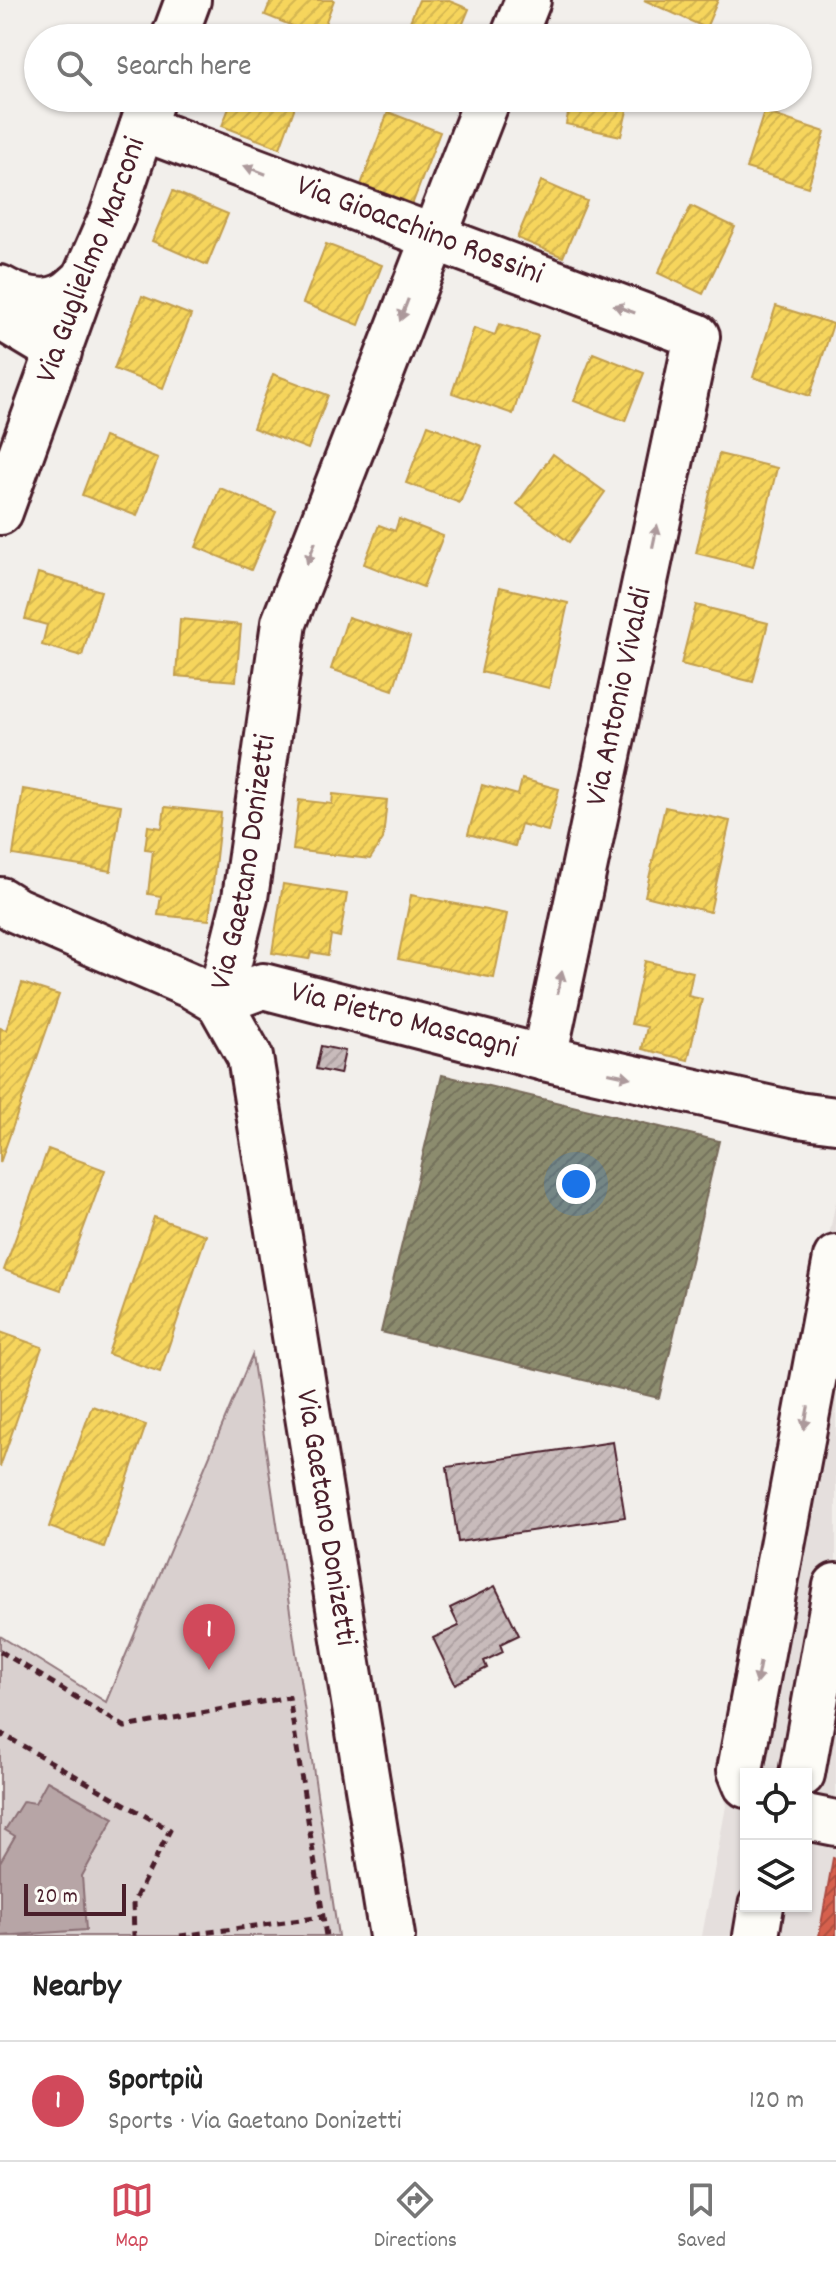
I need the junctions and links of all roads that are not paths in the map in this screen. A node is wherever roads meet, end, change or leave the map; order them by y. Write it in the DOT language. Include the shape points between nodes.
graph roads {
  1 [pos="188,0"];
  2 [pos="528,0"];
  3 [pos="179,24"];
  4 [pos="519,24"];
  5 [pos="482,112"];
  6 [pos="147,113"];
  7 [pos="432,237"];
  8 [pos="84,280"];
  9 [pos="2,311"];
  10 [pos="697,336"];
  11 [pos="59,352"];
  12 [pos="0,512"];
  13 [pos="0,900"];
  14 [pos="219,1002"];
  15 [pos="544,1058"];
  16 [pos="836,1120"];
  17 [pos="836,1258"];
  18 [pos="836,1586"];
  19 [pos="740,1768"];
  20 [pos="803,1768"];
  21 [pos="812,1818"];
  22 [pos="836,1823"];
  23 [pos="760,1912"];
  24 [pos="392,1936"];
  25 [pos="756,1936"];
  1 -- 3 [label="street"];
  2 -- 4 [label="street"];
  5 -- 7 [label="street, Via Gaetano Donizetti"];
  7 -- 6 [label="street, Via Gioacchino Rossini, one-way"];
  6 -- 8 [label="street, Via Guglielmo Marconi"];
  10 -- 7 [label="street, Via Gioacchino Rossini, one-way"];
  7 -- 14 [label="street, Via Gaetano Donizetti, one-way" via="284,623 245,898"];
  8 -- 9 [label="street" via="62,297 29,299"];
  8 -- 11 [label="street, Via Guglielmo Marconi"];
  9 -- 11 [label="street"];
  15 -- 10 [label="street, Via Antonio Vivaldi, one-way"];
  11 -- 12 [label="street, Via Guglielmo Marconi"];
  13 -- 14 [label="street"];
  14 -- 15 [label="street, Via Pietro Mascagni" via="263,986"];
  14 -- 24 [label="street, Via Gaetano Donizetti" via="250,1057"];
  15 -- 16 [label="street, Via Pietro Mascagni, one-way"];
  17 -- 19 [label="street, one-way"];
  18 -- 20 [label="street"];
  21 -- 22 [label="street"];
  23 -- 25 [label="street"];
}
